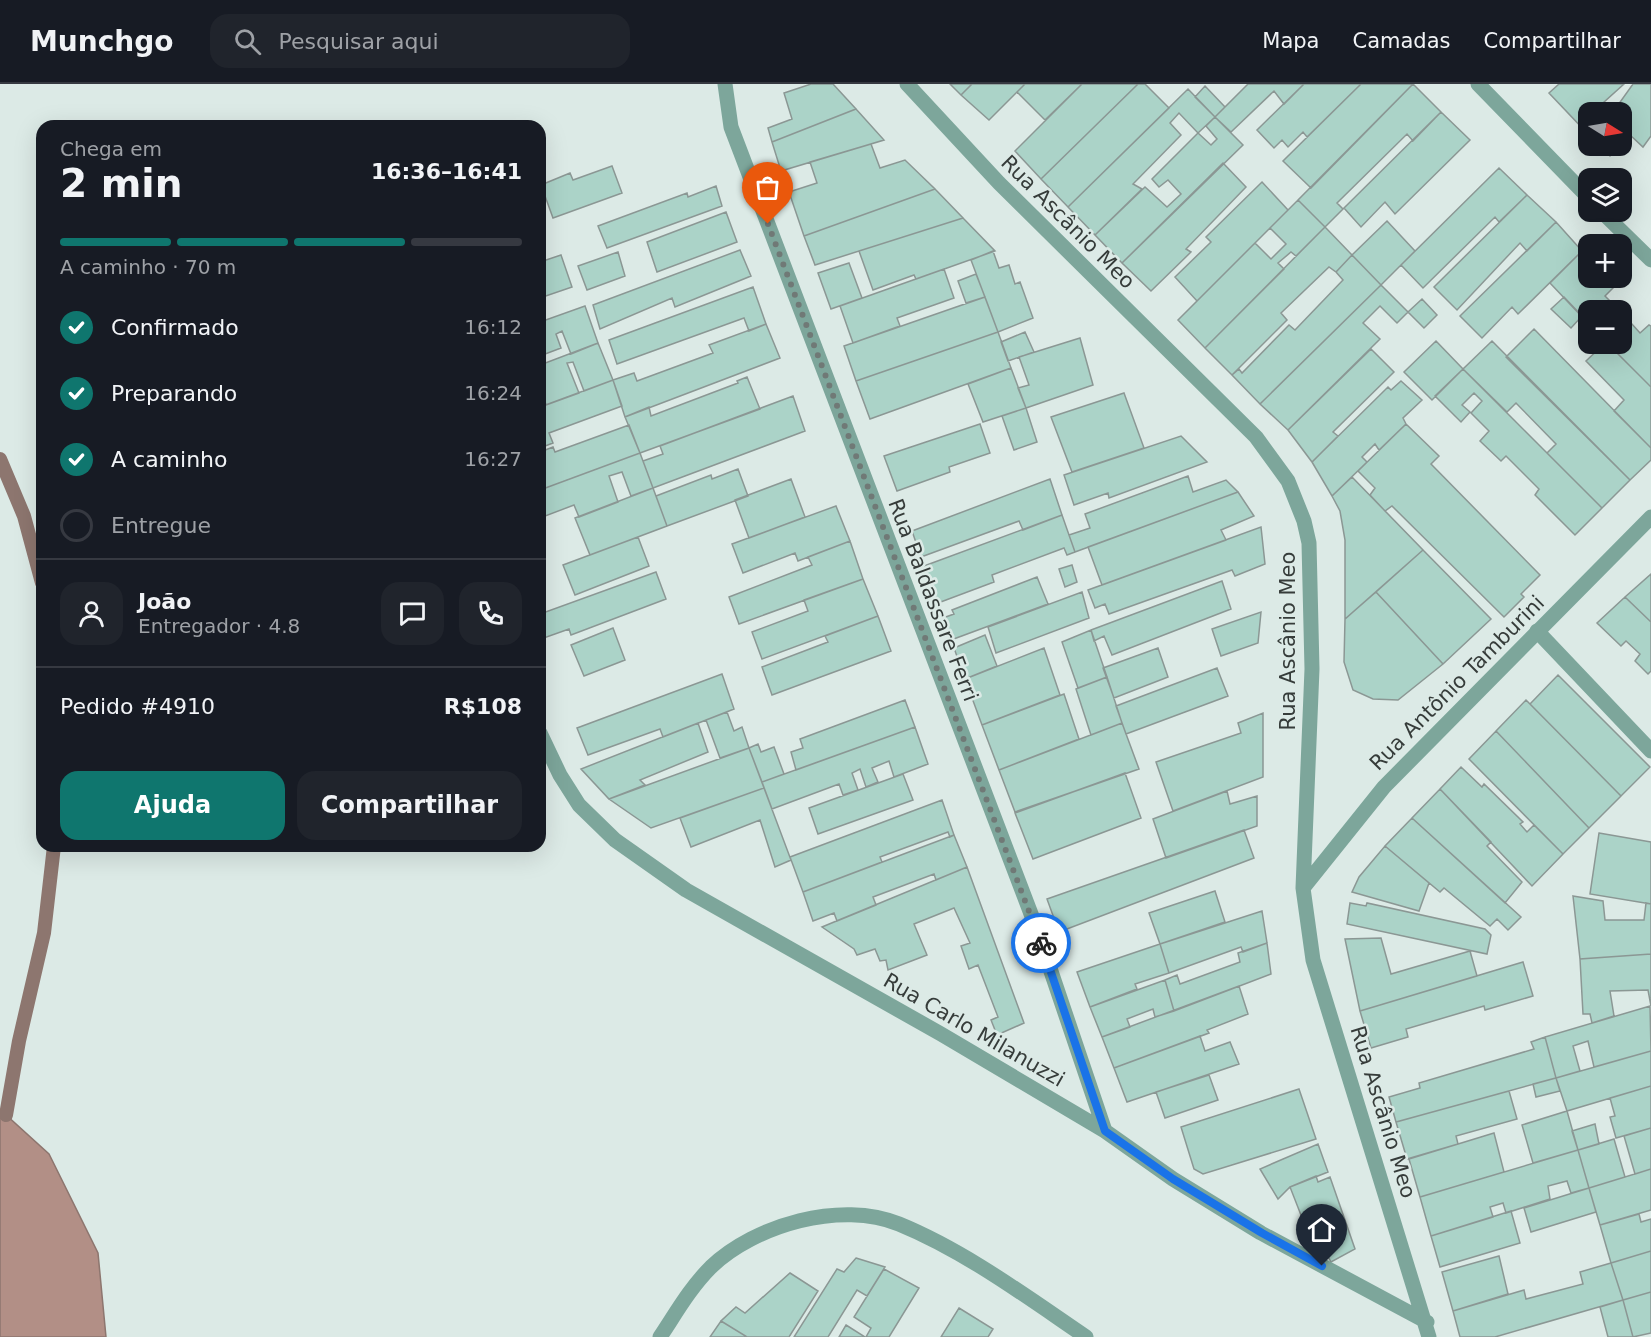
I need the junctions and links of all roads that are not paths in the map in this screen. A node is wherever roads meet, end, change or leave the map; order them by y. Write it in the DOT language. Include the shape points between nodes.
graph roads {
  1 [pos="725,84"];
  2 [pos="907,84"];
  3 [pos="1478,84"];
  4 [pos="1578,187"];
  5 [pos="1612,222"];
  6 [pos="1651,260"];
  7 [pos="1651,517"];
  8 [pos="1537,631"];
  9 [pos="546,746"];
  10 [pos="1651,751"];
  11 [pos="1303,888"];
  12 [pos="1105,1131"];
  13 [pos="1428,1330"];
  14 [pos="660,1337"];
  15 [pos="1086,1337"];
  1 -- 12 [label="street, Rua Baldassare Ferri" via="731,127 1036,927"];
  2 -- 11 [label="street, Rua Ascânio Meo" via="1015,199 1256,437 1288,481 1304,520 1311,569 1312,669"];
  3 -- 4 [label="street"];
  5 -- 6 [label="street"];
  7 -- 8 [label="street, Rua Antônio Tamburini"];
  8 -- 10 [label="street"];
  8 -- 11 [label="street, Rua Antônio Tamburini" via="1384,787"];
  9 -- 12 [label="street, Rua Carlo Milanuzzi" via="579,806 615,840 686,890"];
  11 -- 13 [label="street, Rua Ascânio Meo" via="1313,960"];
  12 -- 13 [label="street, Rua Carlo Milanuzzi" via="1173,1179"];
  14 -- 15 [label="street" via="692,1289 732,1250 764,1232 793,1222 871,1216 898,1224 968,1260"];
}
